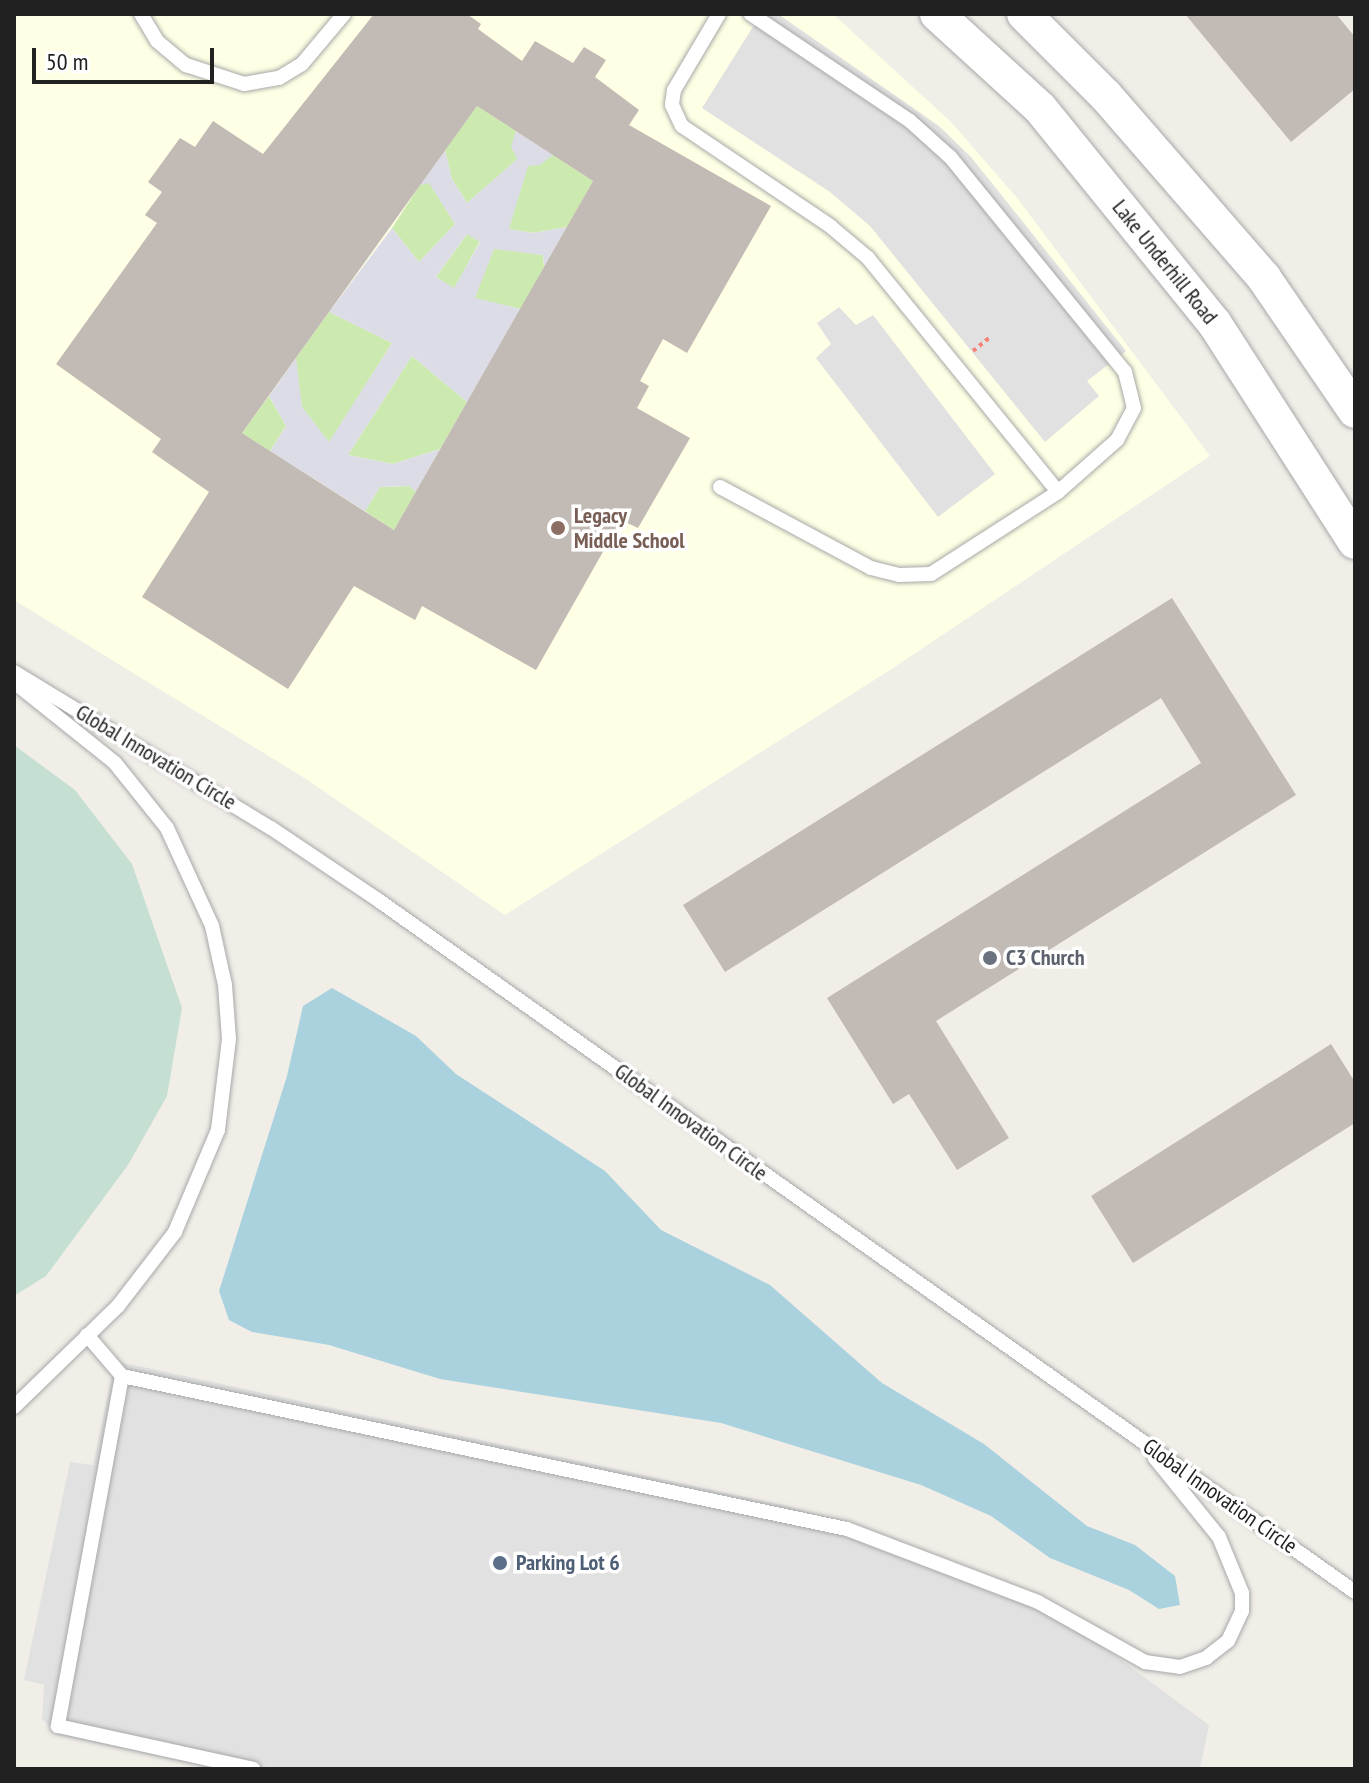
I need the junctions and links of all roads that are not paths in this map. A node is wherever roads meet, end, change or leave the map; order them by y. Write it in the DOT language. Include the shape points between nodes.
graph roads {
  1 [pos="141,14"];
  2 [pos="344,14"];
  3 [pos="719,14"];
  4 [pos="751,14"];
  5 [pos="937,14"];
  6 [pos="1024,14"];
  7 [pos="1355,411"];
  8 [pos="720,487"];
  9 [pos="1058,492"];
  10 [pos="1355,542"];
  11 [pos="14,672"];
  12 [pos="14,682"];
  13 [pos="87,1335"];
  14 [pos="122,1376"];
  15 [pos="14,1407"];
  16 [pos="1139,1439"];
  17 [pos="1355,1592"];
  18 [pos="253,1769"];
  1 -- 2 [label="lane" via="157,41 186,65 244,84 279,78 302,64"];
  3 -- 9 [label="lane" via="674,90 677,119 693,136 810,212 868,258"];
  4 -- 9 [label="lane" via="938,144 1125,372 1135,395 1131,420 1117,440"];
  5 -- 10 [label="street, Lake Underhill Road" via="1040,108 1215,324"];
  6 -- 7 [label="street" via="1106,96 1264,278"];
  8 -- 9 [label="lane" via="871,568 910,576 944,568"];
  11 -- 16 [label="lane, Global Innovation Circle" via="271,828 378,900"];
  12 -- 13 [label="lane" via="115,763 167,828 202,895 225,985 226,1083 209,1158 161,1253"];
  13 -- 14 [label="lane"];
  13 -- 15 [label="lane"];
  14 -- 16 [label="lane" via="847,1529 1038,1602 1145,1662 1193,1665 1232,1635 1242,1611 1240,1581 1204,1513"];
  14 -- 18 [label="lane" via="58,1726"];
  16 -- 17 [label="lane, Global Innovation Circle"];
}
